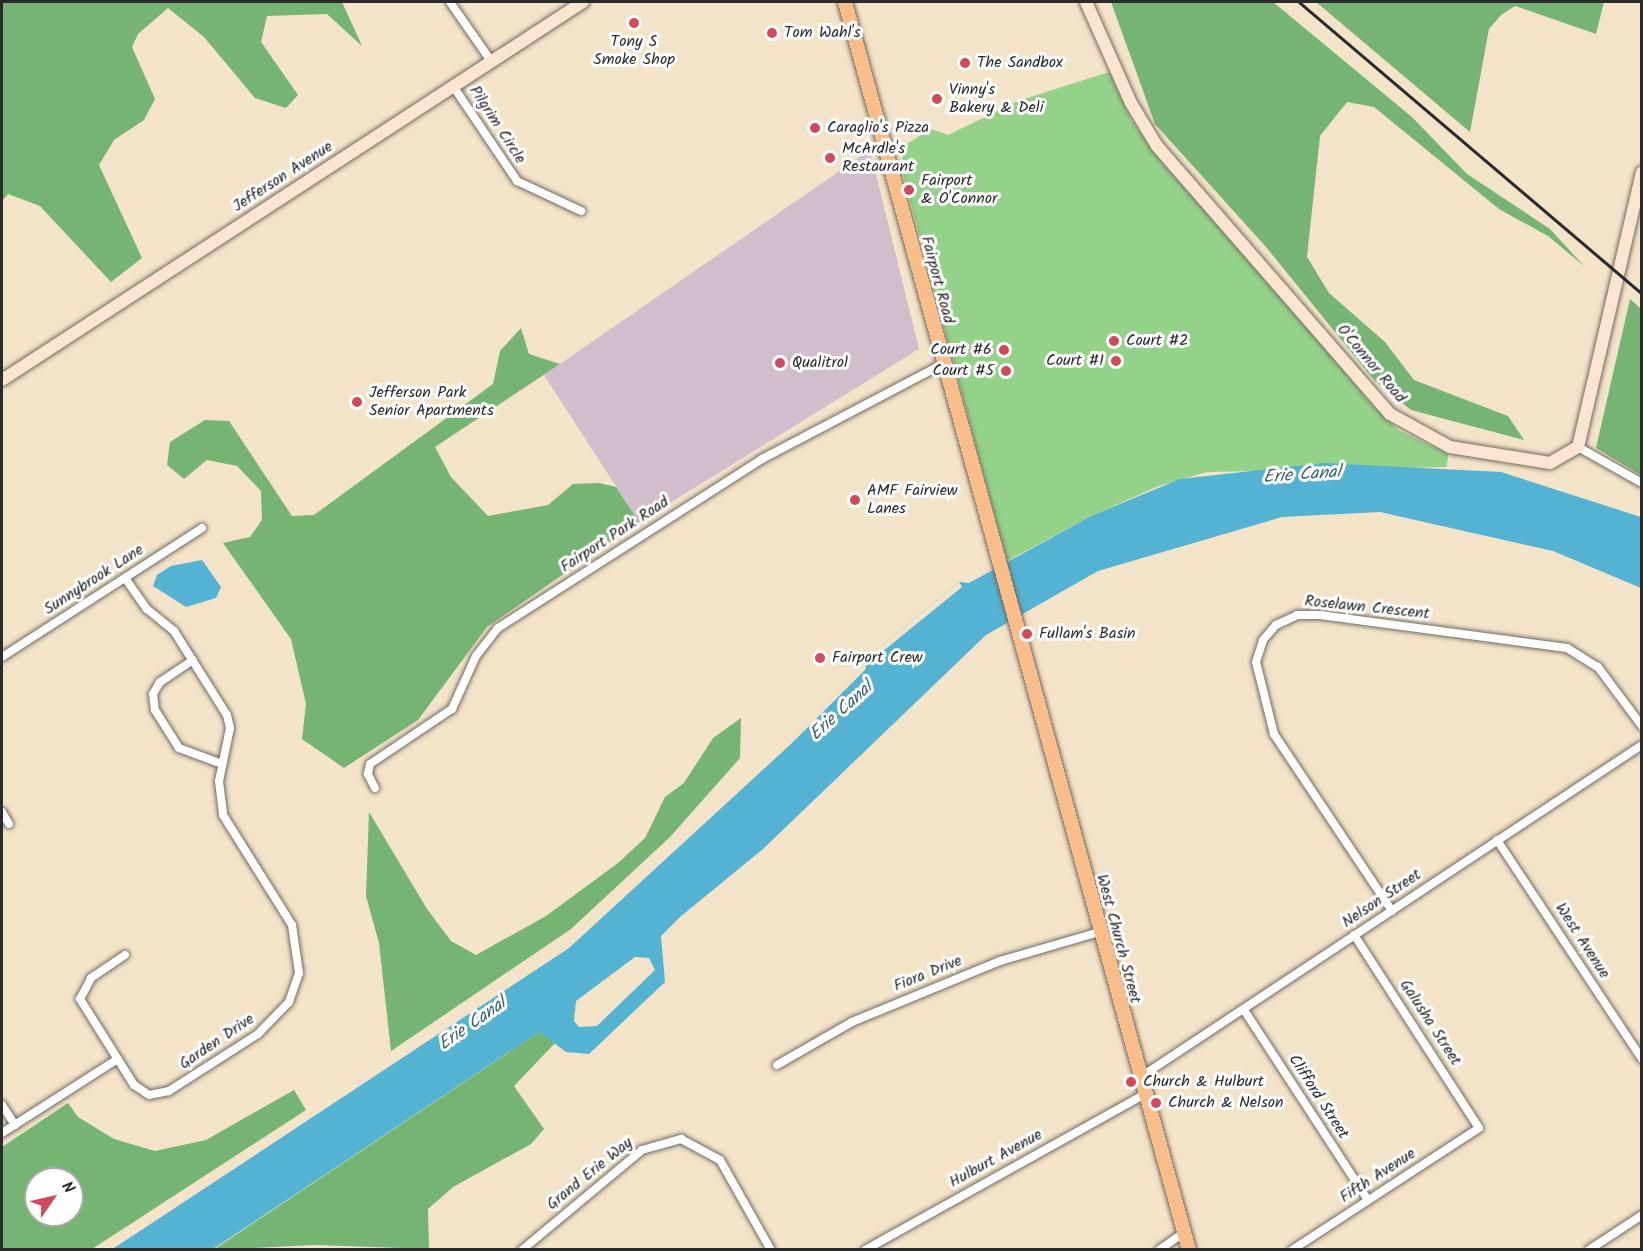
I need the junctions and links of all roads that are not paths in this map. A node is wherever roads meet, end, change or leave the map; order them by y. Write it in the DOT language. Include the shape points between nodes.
graph roads {
  1 [pos="450,2"];
  2 [pos="583,2"];
  3 [pos="845,2"];
  4 [pos="1086,2"];
  5 [pos="491,61"];
  6 [pos="453,86"];
  7 [pos="1641,172"];
  8 [pos="581,211"];
  9 [pos="943,364"];
  10 [pos="2,380"];
  11 [pos="1578,447"];
  12 [pos="1641,483"];
  13 [pos="202,528"];
  14 [pos="125,578"];
  15 [pos="1018,636"];
  16 [pos="2,657"];
  17 [pos="193,660"];
  18 [pos="1641,726"];
  19 [pos="1641,745"];
  20 [pos="222,764"];
  21 [pos="375,788"];
  22 [pos="2,812"];
  23 [pos="9,824"];
  24 [pos="1497,840"];
  25 [pos="1392,910"];
  26 [pos="1099,932"];
  27 [pos="1354,935"];
  28 [pos="125,955"];
  29 [pos="1244,1010"];
  30 [pos="1641,1059"];
  31 [pos="116,1060"];
  32 [pos="777,1065"];
  33 [pos="1138,1078"];
  34 [pos="1143,1095"];
  35 [pos="2,1105"];
  36 [pos="15,1125"];
  37 [pos="1479,1128"];
  38 [pos="2,1133"];
  39 [pos="1368,1200"];
  40 [pos="1641,1215"];
  41 [pos="1182,1234"];
  42 [pos="522,1250"];
  43 [pos="771,1250"];
  44 [pos="865,1250"];
  45 [pos="1159,1250"];
  46 [pos="1189,1250"];
  47 [pos="1292,1250"];
  48 [pos="1589,1250"];
  1 -- 5 [label="street"];
  2 -- 5 [label="street, Jefferson Avenue"];
  3 -- 9 [label="main road, Fairport Road"];
  4 -- 11 [label="street, O'Connor Road" via="1131,104 1157,146 1390,414 1431,440 1479,453 1550,463"];
  5 -- 6 [label="street, Jefferson Avenue"];
  6 -- 8 [label="street, Pilgrim Circle" via="517,181"];
  6 -- 10 [label="street, Jefferson Avenue"];
  7 -- 11 [label="street"];
  9 -- 15 [label="main road, Fairport Road"];
  9 -- 21 [label="street, Fairport Park Road" via="762,459 498,628 476,656 452,709 370,764 368,774"];
  11 -- 12 [label="street"];
  13 -- 14 [label="street, Sunnybrook Lane"];
  14 -- 16 [label="street, Sunnybrook Lane"];
  14 -- 17 [label="street, Garden Drive"];
  15 -- 26 [label="main road, West Church Street"];
  17 -- 20 [label="street, Garden Drive" via="227,715 230,728"];
  17 -- 20 [label="street" via="160,682 153,694 155,710 179,748"];
  18 -- 25 [label="street, Roselawn Crescent" via="1604,674 1567,648 1320,615 1297,615 1276,625 1263,640 1256,662 1274,734"];
  19 -- 24 [label="street, Nelson Street"];
  20 -- 31 [label="street, Garden Drive" via="223,815 298,943 295,988 280,1015 258,1034 164,1093 139,1090"];
  22 -- 23 [label="street"];
  24 -- 25 [label="street, Nelson Street"];
  24 -- 30 [label="street, West Avenue"];
  25 -- 27 [label="street, Nelson Street"];
  26 -- 32 [label="street, Fiora Drive" via="1000,961 852,1022"];
  26 -- 33 [label="main road, West Church Street"];
  27 -- 29 [label="street, Nelson Street"];
  27 -- 37 [label="street, Galusha Street"];
  28 -- 31 [label="street, Garden Drive" via="91,978 80,999"];
  29 -- 33 [label="street, Nelson Street"];
  29 -- 39 [label="street, Clifford Street"];
  31 -- 36 [label="street"];
  33 -- 34 [label="main road, West Church Street"];
  34 -- 41 [label="main road, West Church Street"];
  34 -- 44 [label="street, Hulburt Avenue"];
  35 -- 36 [label="street"];
  36 -- 38 [label="street"];
  37 -- 39 [label="street, Fifth Avenue"];
  39 -- 47 [label="street, Fifth Avenue"];
  40 -- 48 [label="street"];
  41 -- 45 [label="street"];
  41 -- 46 [label="main road, West Church Street"];
  42 -- 43 [label="street, Grand Erie Way" via="642,1150 681,1139 720,1160"];
}
